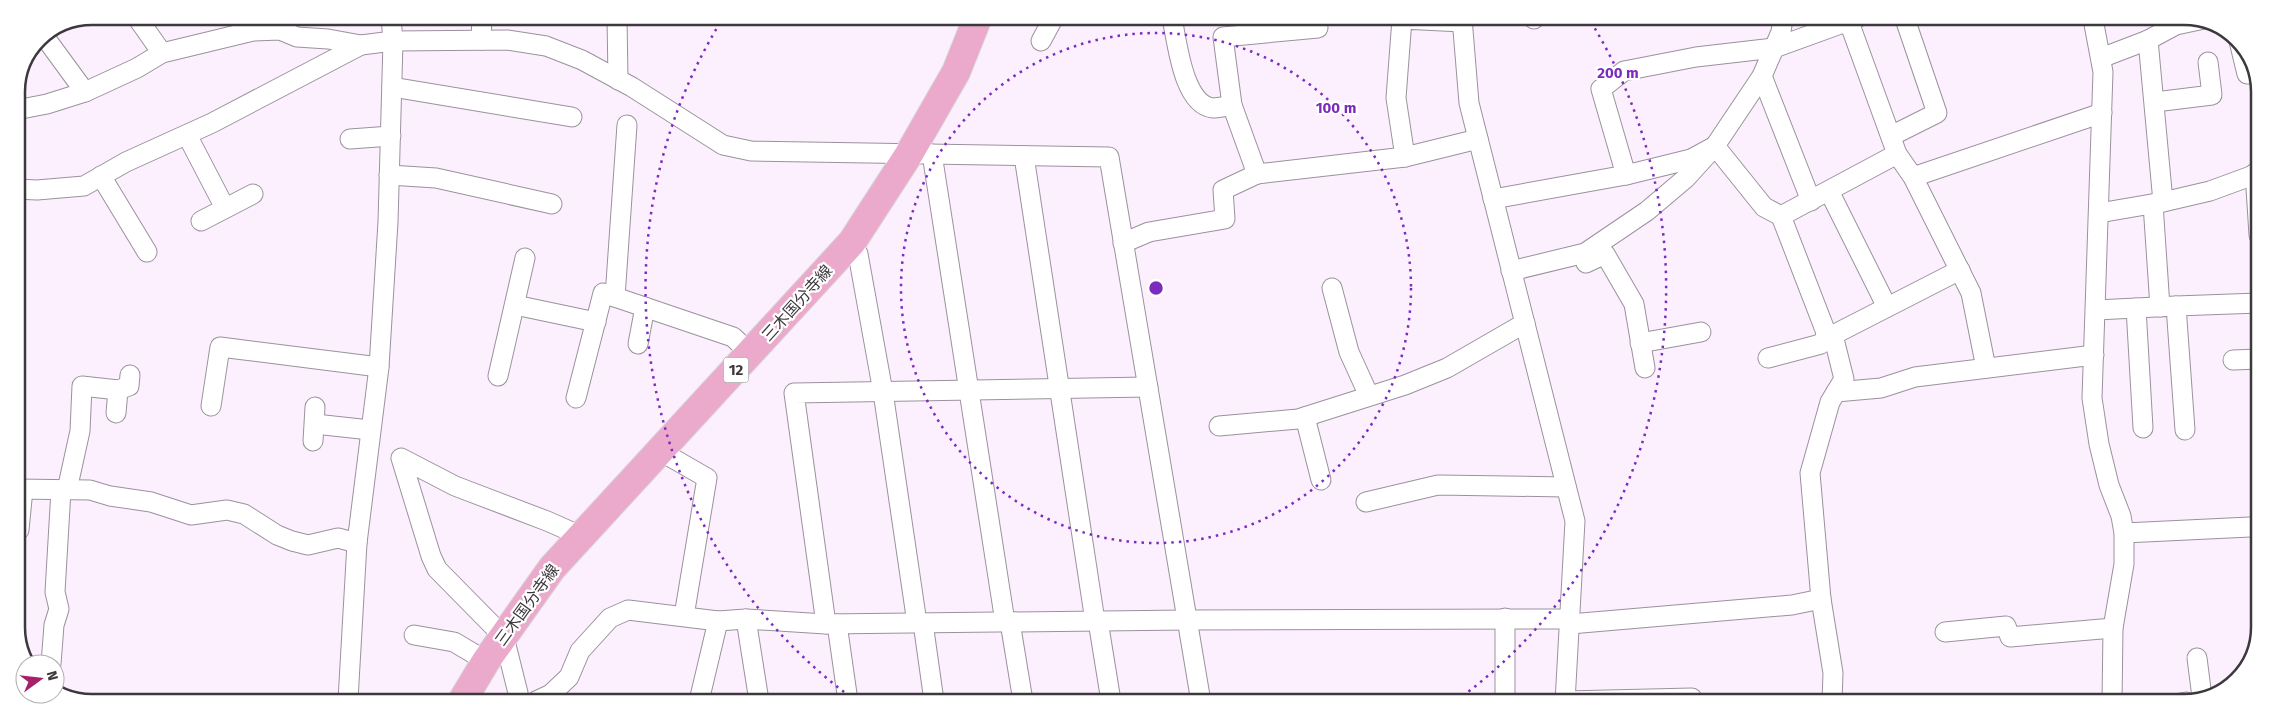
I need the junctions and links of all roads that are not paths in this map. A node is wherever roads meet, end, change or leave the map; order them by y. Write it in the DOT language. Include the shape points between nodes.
graph roads {
  1 [pos="142,25"];
  2 [pos="246,25"];
  3 [pos="253,25"];
  4 [pos="392,25"];
  5 [pos="482,25"];
  6 [pos="617,25"];
  7 [pos="975,25"];
  8 [pos="1050,25"];
  9 [pos="1174,25"];
  10 [pos="1402,25"];
  11 [pos="1462,25"];
  12 [pos="1782,25"];
  13 [pos="1839,25"];
  14 [pos="1855,25"];
  15 [pos="1907,25"];
  16 [pos="2094,25"];
  17 [pos="2176,25"];
  18 [pos="1318,28"];
  19 [pos="482,40"];
  20 [pos="2148,40"];
  21 [pos="394,41"];
  22 [pos="1041,41"];
  23 [pos="48,42"];
  24 [pos="361,45"];
  25 [pos="1774,48"];
  26 [pos="162,53"];
  27 [pos="2101,58"];
  28 [pos="2208,62"];
  29 [pos="2244,63"];
  30 [pos="2249,74"];
  31 [pos="1762,76"];
  32 [pos="618,80"];
  33 [pos="392,88"];
  34 [pos="85,92"];
  35 [pos="2155,102"];
  36 [pos="1232,105"];
  37 [pos="25,108"];
  38 [pos="2102,113"];
  39 [pos="572,117"];
  40 [pos="627,125"];
  41 [pos="187,134"];
  42 [pos="390,136"];
  43 [pos="1891,136"];
  44 [pos="350,139"];
  45 [pos="1478,139"];
  46 [pos="1715,146"];
  47 [pos="921,154"];
  48 [pos="1897,154"];
  49 [pos="1024,156"];
  50 [pos="1405,157"];
  51 [pos="1257,174"];
  52 [pos="389,175"];
  53 [pos="1626,175"];
  54 [pos="2251,175"];
  55 [pos="101,176"];
  56 [pos="1913,177"];
  57 [pos="25,189"];
  58 [pos="1829,191"];
  59 [pos="253,194"];
  60 [pos="1493,199"];
  61 [pos="1811,201"];
  62 [pos="2158,203"];
  63 [pos="552,204"];
  64 [pos="225,208"];
  65 [pos="2099,213"];
  66 [pos="1781,216"];
  67 [pos="201,221"];
  68 [pos="852,242"];
  69 [pos="1123,243"];
  70 [pos="147,252"];
  71 [pos="526,258"];
  72 [pos="1960,270"];
  73 [pos="1513,276"];
  74 [pos="1332,288"];
  75 [pos="615,297"];
  76 [pos="2251,303"];
  77 [pos="515,305"];
  78 [pos="2168,306"];
  79 [pos="645,307"];
  80 [pos="1888,307"];
  81 [pos="2136,308"];
  82 [pos="2096,310"];
  83 [pos="596,322"];
  84 [pos="1525,322"];
  85 [pos="1701,332"];
  86 [pos="1830,335"];
  87 [pos="1640,342"];
  88 [pos="638,344"];
  89 [pos="751,354"];
  90 [pos="2094,355"];
  91 [pos="1768,358"];
  92 [pos="2251,359"];
  93 [pos="2233,360"];
  94 [pos="379,367"];
  95 [pos="1645,368"];
  96 [pos="1986,368"];
  97 [pos="130,375"];
  98 [pos="498,376"];
  99 [pos="1148,387"];
  100 [pos="1060,389"];
  101 [pos="118,390"];
  102 [pos="970,390"];
  103 [pos="883,392"];
  104 [pos="1836,392"];
  105 [pos="1369,396"];
  106 [pos="576,398"];
  107 [pos="211,406"];
  108 [pos="116,413"];
  109 [pos="1305,417"];
  110 [pos="314,424"];
  111 [pos="1219,426"];
  112 [pos="2143,428"];
  113 [pos="370,430"];
  114 [pos="2185,430"];
  115 [pos="660,451"];
  116 [pos="1321,480"];
  117 [pos="1566,487"];
  118 [pos="25,489"];
  119 [pos="64,490"];
  120 [pos="1366,502"];
  121 [pos="2250,527"];
  122 [pos="2124,534"];
  123 [pos="582,536"];
  124 [pos="357,543"];
  125 [pos="1821,599"];
  126 [pos="684,616"];
  127 [pos="1505,618"];
  128 [pos="746,619"];
  129 [pos="1187,620"];
  130 [pos="718,621"];
  131 [pos="1096,621"];
  132 [pos="1570,621"];
  133 [pos="1008,622"];
  134 [pos="920,623"];
  135 [pos="832,624"];
  136 [pos="2113,628"];
  137 [pos="1945,632"];
  138 [pos="414,635"];
  139 [pos="504,636"];
  140 [pos="52,654"];
  141 [pos="2197,658"];
  142 [pos="486,661"];
  143 [pos="2201,692"];
  144 [pos="348,694"];
  145 [pos="466,694"];
  146 [pos="517,694"];
  147 [pos="551,694"];
  148 [pos="701,694"];
  149 [pos="757,694"];
  150 [pos="847,694"];
  151 [pos="933,694"];
  152 [pos="1022,694"];
  153 [pos="1110,694"];
  154 [pos="1200,694"];
  155 [pos="1505,694"];
  156 [pos="1565,694"];
  157 [pos="1832,694"];
  158 [pos="2112,694"];
  1 -- 26 [label="street"];
  2 -- 26 [label="street" via="218,38"];
  3 -- 24 [label="street" via="297,37"];
  4 -- 21 [label="street"];
  5 -- 19 [label="street"];
  6 -- 32 [label="street"];
  7 -- 47 [label="main road, 三木国分寺線 / 12"];
  8 -- 22 [label="street"];
  9 -- 36 [label="street" via="1188,86 1197,100 1212,108"];
  10 -- 50 [label="street" via="1396,98"];
  11 -- 45 [label="street" via="1469,104"];
  12 -- 25 [label="street"];
  13 -- 25 [label="street"];
  14 -- 43 [label="street"];
  15 -- 43 [label="street" via="1937,113"];
  16 -- 27 [label="street"];
  17 -- 20 [label="street"];
  18 -- 36 [label="street" via="1223,37"];
  19 -- 21 [label="street"];
  19 -- 32 [label="street" via="546,46 582,60"];
  20 -- 27 [label="street"];
  20 -- 35 [label="street"];
  21 -- 24 [label="street"];
  21 -- 33 [label="street"];
  23 -- 34 [label="street"];
  24 -- 41 [label="street"];
  25 -- 31 [label="street"];
  25 -- 53 [label="street" via="1696,57 1624,71 1601,89"];
  26 -- 34 [label="street"];
  27 -- 38 [label="street"];
  28 -- 35 [label="street" via="2212,95"];
  29 -- 30 [label="street"];
  31 -- 46 [label="street"];
  31 -- 61 [label="street"];
  32 -- 47 [label="street" via="723,145 751,151"];
  33 -- 39 [label="street"];
  33 -- 42 [label="street"];
  34 -- 37 [label="street"];
  35 -- 62 [label="street"];
  36 -- 51 [label="street"];
  38 -- 56 [label="street"];
  38 -- 65 [label="street"];
  40 -- 75 [label="street"];
  41 -- 55 [label="street"];
  41 -- 64 [label="street"];
  42 -- 44 [label="street"];
  42 -- 52 [label="street"];
  43 -- 48 [label="street"];
  45 -- 50 [label="street"];
  45 -- 60 [label="street"];
  46 -- 53 [label="street" via="1691,159"];
  46 -- 66 [label="street" via="1764,207"];
  46 -- 73 [label="street" via="1686,178 1648,211 1599,244 1584,253"];
  47 -- 49 [label="street"];
  47 -- 68 [label="main road, 三木国分寺線 / 12"];
  47 -- 102 [label="street"];
  48 -- 56 [label="street"];
  48 -- 58 [label="street"];
  49 -- 69 [label="street" via="1109,157"];
  49 -- 100 [label="street"];
  50 -- 51 [label="street"];
  51 -- 69 [label="street" via="1223,190 1225,219 1149,232"];
  52 -- 63 [label="street" via="436,178"];
  52 -- 94 [label="street"];
  53 -- 60 [label="street"];
  54 -- 62 [label="street" via="2210,191"];
  55 -- 57 [label="street" via="84,186"];
  55 -- 70 [label="street"];
  56 -- 72 [label="street"];
  58 -- 61 [label="street"];
  58 -- 80 [label="street"];
  59 -- 64 [label="street"];
  60 -- 73 [label="street"];
  61 -- 66 [label="street"];
  62 -- 65 [label="street"];
  62 -- 78 [label="street"];
  64 -- 67 [label="street"];
  65 -- 82 [label="street"];
  66 -- 86 [label="street"];
  68 -- 89 [label="main road, 三木国分寺線 / 12"];
  68 -- 103 [label="street" via="858,254"];
  69 -- 99 [label="street"];
  71 -- 77 [label="street"];
  72 -- 80 [label="street"];
  72 -- 96 [label="street" via="1970,293"];
  73 -- 84 [label="street"];
  73 -- 87 [label="street" via="1591,262 1605,254 1634,304"];
  74 -- 105 [label="street" via="1349,352"];
  75 -- 79 [label="street"];
  75 -- 83 [label="street" via="603,293"];
  76 -- 78 [label="street"];
  77 -- 83 [label="street"];
  77 -- 98 [label="street"];
  78 -- 81 [label="street"];
  78 -- 114 [label="street"];
  79 -- 88 [label="street"];
  79 -- 89 [label="street" via="733,337"];
  80 -- 86 [label="street"];
  81 -- 82 [label="street"];
  81 -- 112 [label="street"];
  82 -- 90 [label="street"];
  83 -- 106 [label="street"];
  84 -- 105 [label="street" via="1447,368"];
  84 -- 117 [label="street"];
  85 -- 87 [label="street"];
  86 -- 91 [label="street" via="1820,344"];
  86 -- 104 [label="street" via="1844,379"];
  87 -- 95 [label="street"];
  89 -- 115 [label="main road, 三木国分寺線 / 12"];
  90 -- 96 [label="street"];
  90 -- 122 [label="street" via="2092,398 2099,444"];
  92 -- 93 [label="street"];
  94 -- 107 [label="street" via="220,347"];
  94 -- 113 [label="street"];
  96 -- 104 [label="street" via="1915,377 1881,388"];
  97 -- 101 [label="street" via="129,386"];
  99 -- 100 [label="street"];
  99 -- 129 [label="street"];
  100 -- 102 [label="street"];
  100 -- 131 [label="street"];
  101 -- 108 [label="street"];
  101 -- 119 [label="street" via="82,386 80,431"];
  102 -- 103 [label="street"];
  102 -- 133 [label="street"];
  103 -- 134 [label="street"];
  103 -- 135 [label="street" via="794,393"];
  104 -- 125 [label="street" via="1830,402 1810,473"];
  105 -- 109 [label="street"];
  109 -- 111 [label="street"];
  109 -- 116 [label="street"];
  110 -- 113 [label="street"];
  113 -- 124 [label="street"];
  115 -- 123 [label="main road, 三木国分寺線 / 12"];
  115 -- 126 [label="street" via="707,478"];
  117 -- 120 [label="street" via="1438,485"];
  117 -- 132 [label="street" via="1575,521"];
  118 -- 119 [label="street"];
  119 -- 124 [label="street" via="90,490 151,502 191,515 227,510 244,514 277,535 308,545 338,538"];
  119 -- 140 [label="street" via="56,582 58,609"];
  121 -- 122 [label="street"];
  122 -- 136 [label="street" via="2124,564"];
  123 -- 139 [label="main road, 三木国分寺線 / 12" via="552,568"];
  123 -- 139 [label="street" via="455,486 401,458 437,569"];
  124 -- 144 [label="street"];
  125 -- 132 [label="street" via="1792,605"];
  125 -- 157 [label="street" via="1833,673"];
  126 -- 130 [label="street"];
  126 -- 147 [label="street" via="628,610 610,618 580,651 569,677"];
  127 -- 129 [label="street"];
  127 -- 132 [label="street"];
  127 -- 155 [label="street"];
  128 -- 130 [label="street"];
  128 -- 135 [label="street"];
  128 -- 149 [label="street"];
  129 -- 131 [label="street"];
  129 -- 154 [label="street"];
  130 -- 148 [label="street"];
  131 -- 133 [label="street"];
  131 -- 153 [label="street"];
  132 -- 156 [label="street"];
  133 -- 134 [label="street"];
  133 -- 152 [label="street"];
  134 -- 135 [label="street"];
  134 -- 151 [label="street"];
  135 -- 150 [label="street"];
  136 -- 137 [label="street" via="2010,637 2006,626"];
  136 -- 158 [label="street"];
  138 -- 142 [label="street" via="454,642"];
  139 -- 142 [label="main road, 三木国分寺線 / 12"];
  139 -- 146 [label="street"];
  141 -- 143 [label="street"];
  142 -- 145 [label="main road, 三木国分寺線 / 12"];
}
